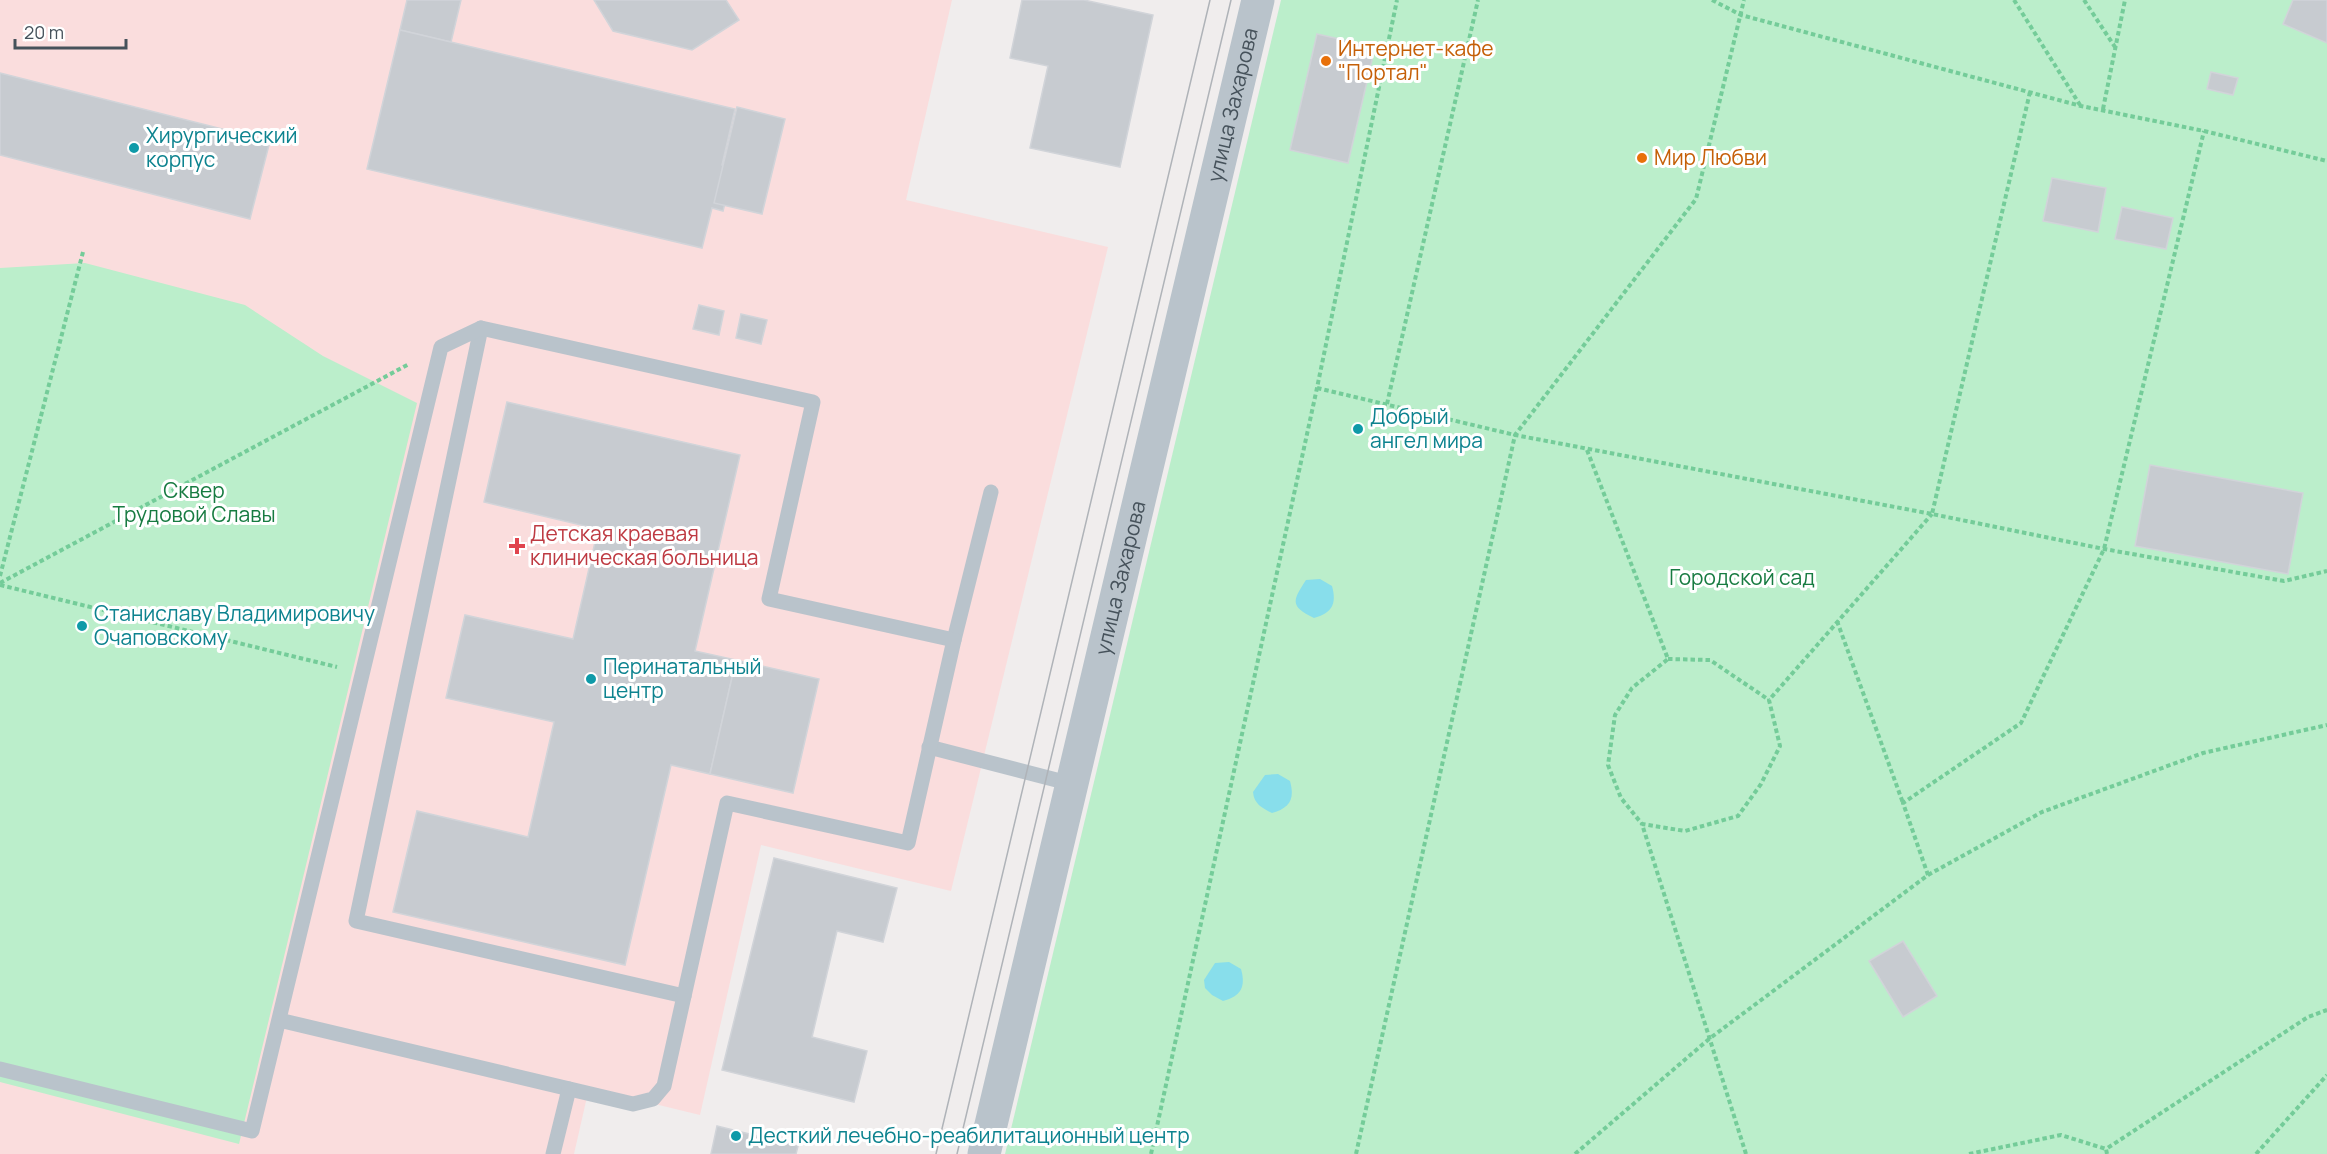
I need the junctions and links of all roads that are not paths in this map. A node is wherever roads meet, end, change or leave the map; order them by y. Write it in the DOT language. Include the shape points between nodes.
graph roads {
  1 [pos="1258,0"];
  2 [pos="481,328"];
  3 [pos="991,492"];
  4 [pos="954,640"];
  5 [pos="929,747"];
  6 [pos="1072,784"];
  7 [pos="684,996"];
  8 [pos="279,1020"];
  9 [pos="0,1069"];
  10 [pos="569,1089"];
  11 [pos="553,1154"];
  12 [pos="984,1154"];
  1 -- 6 [label="street, улица Захарова"];
  2 -- 4 [label="lane" via="813,402 769,599"];
  2 -- 7 [label="lane" via="356,921"];
  2 -- 8 [label="lane" via="441,347"];
  3 -- 4 [label="lane"];
  4 -- 5 [label="lane"];
  5 -- 6 [label="lane"];
  5 -- 7 [label="lane" via="908,843 728,803"];
  6 -- 12 [label="street, улица Захарова"];
  7 -- 10 [label="lane" via="664,1086 653,1098 633,1104"];
  8 -- 9 [label="lane" via="252,1131"];
  8 -- 10 [label="lane"];
  10 -- 11 [label="lane"];
}
